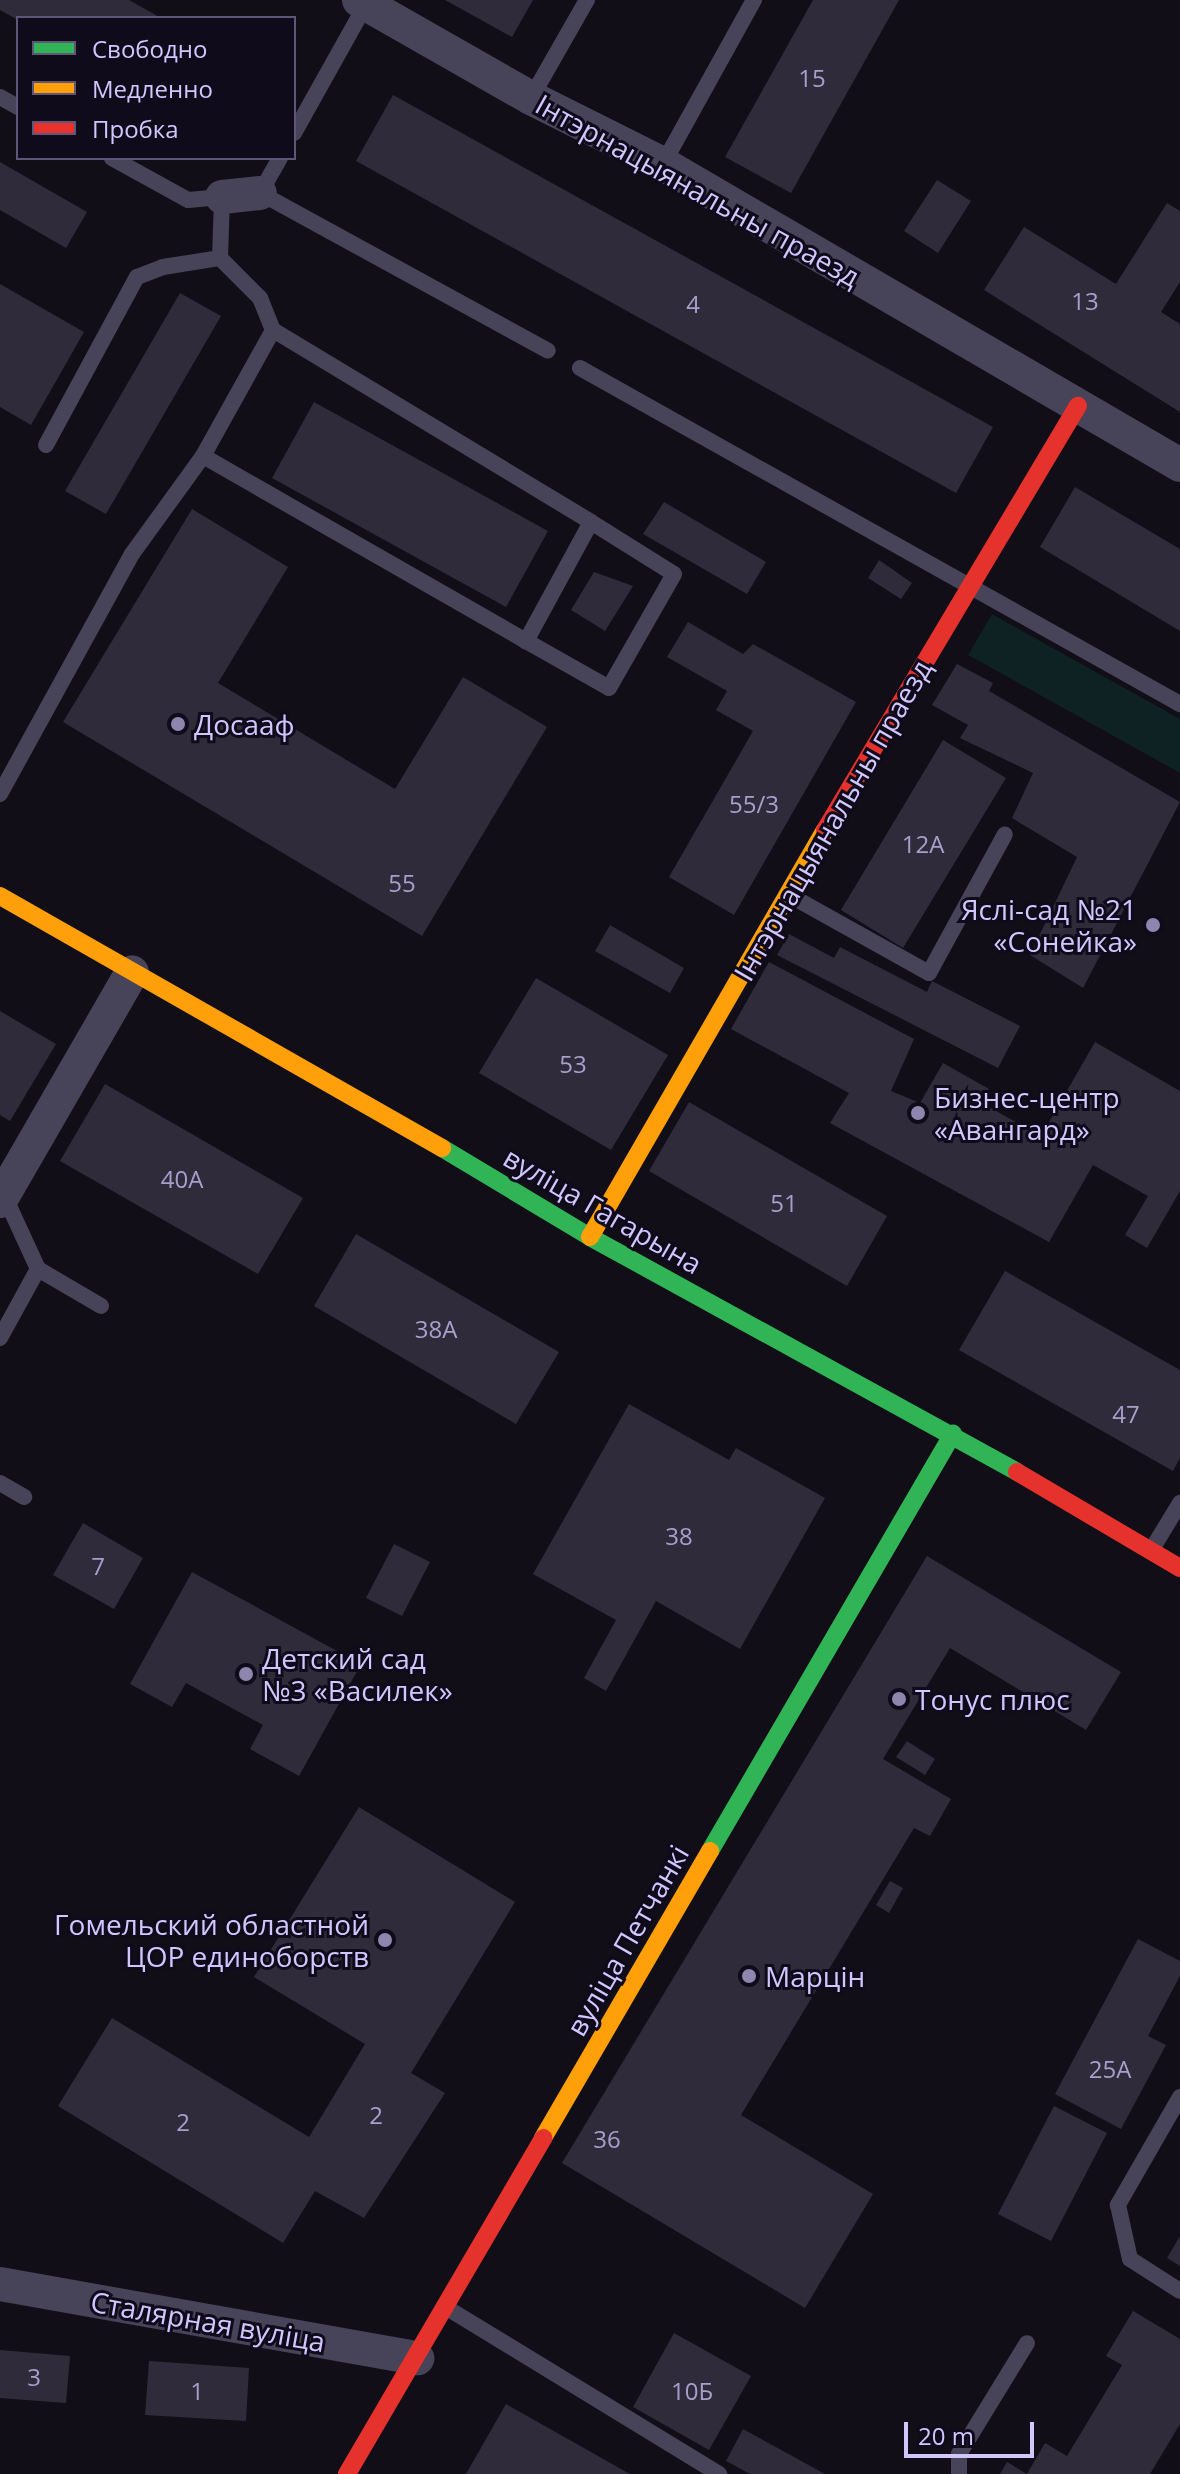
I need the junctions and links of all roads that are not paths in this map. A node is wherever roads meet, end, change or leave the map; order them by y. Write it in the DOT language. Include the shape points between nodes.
graph roads {
  1 [pos="587,0"];
  2 [pos="754,0"];
  3 [pos="364,1"];
  4 [pos="531,98"];
  5 [pos="296,129"];
  6 [pos="116,160"];
  7 [pos="279,160"];
  8 [pos="663,164"];
  9 [pos="260,193"];
  10 [pos="222,197"];
  11 [pos="220,258"];
  12 [pos="273,330"];
  13 [pos="548,351"];
  14 [pos="580,368"];
  15 [pos="1078,406"];
  16 [pos="46,445"];
  17 [pos="203,456"];
  18 [pos="1180,465"];
  19 [pos="591,522"];
  20 [pos="969,585"];
  21 [pos="526,641"];
  22 [pos="1180,704"];
  23 [pos="0,794"];
  24 [pos="1005,834"];
  25 [pos="789,895"];
  26 [pos="0,896"];
  27 [pos="132,972"];
  28 [pos="2,1198"];
  29 [pos="590,1237"];
  30 [pos="38,1269"];
  31 [pos="101,1306"];
  32 [pos="0,1338"];
  33 [pos="953,1434"];
  34 [pos="0,1483"];
  35 [pos="24,1497"];
  36 [pos="1180,1503"];
  37 [pos="1151,1551"];
  38 [pos="1180,1568"];
  39 [pos="1180,2097"];
  40 [pos="0,2284"];
  41 [pos="1180,2291"];
  42 [pos="446,2308"];
  43 [pos="1027,2343"];
  44 [pos="417,2358"];
  45 [pos="347,2474"];
  46 [pos="719,2474"];
  47 [pos="959,2474"];
  1 -- 4 [label="lane"];
  2 -- 8 [label="lane"];
  3 -- 4 [label="street, Інтэрнацыянальны праезд"];
  3 -- 5 [label="lane"];
  4 -- 8 [label="street, Інтэрнацыянальны праезд"];
  6 -- 10 [label="lane" via="188,200"];
  7 -- 9 [label="lane"];
  8 -- 15 [label="street, Інтэрнацыянальны праезд"];
  9 -- 10 [label="street"];
  9 -- 13 [label="lane"];
  10 -- 11 [label="lane"];
  11 -- 12 [label="lane" via="260,298"];
  11 -- 16 [label="lane" via="137,277"];
  12 -- 17 [label="lane"];
  12 -- 19 [label="lane"];
  14 -- 20 [label="lane"];
  15 -- 18 [label="street, Інтэрнацыянальны праезд"];
  15 -- 20 [label="street, Інтэрнацыянальны праезд"];
  17 -- 21 [label="lane"];
  17 -- 23 [label="lane" via="132,554"];
  19 -- 21 [label="lane"];
  19 -- 21 [label="lane" via="674,574 609,688"];
  20 -- 22 [label="lane"];
  20 -- 25 [label="street, Інтэрнацыянальны праезд"];
  24 -- 25 [label="lane" via="929,973"];
  25 -- 29 [label="street, Інтэрнацыянальны праезд"];
  26 -- 27 [label="street, вуліца Гагарына"];
  27 -- 28 [label="street"];
  27 -- 29 [label="street, вуліца Гагарына" via="353,1095"];
  28 -- 30 [label="lane"];
  29 -- 33 [label="street, вуліца Гагарына"];
  30 -- 31 [label="lane"];
  30 -- 32 [label="lane"];
  33 -- 37 [label="street, вуліца Гагарына"];
  33 -- 42 [label="street, вуліца Петчанкі"];
  34 -- 35 [label="lane"];
  36 -- 37 [label="lane"];
  37 -- 38 [label="street, вуліца Гагарына"];
  39 -- 41 [label="lane" via="1118,2205 1130,2259"];
  40 -- 44 [label="street, Сталярная вуліца"];
  42 -- 44 [label="street, вуліца Петчанкі"];
  42 -- 46 [label="lane"];
  43 -- 47 [label="lane" via="959,2454"];
  44 -- 45 [label="street, вуліца Петчанкі"];
}
